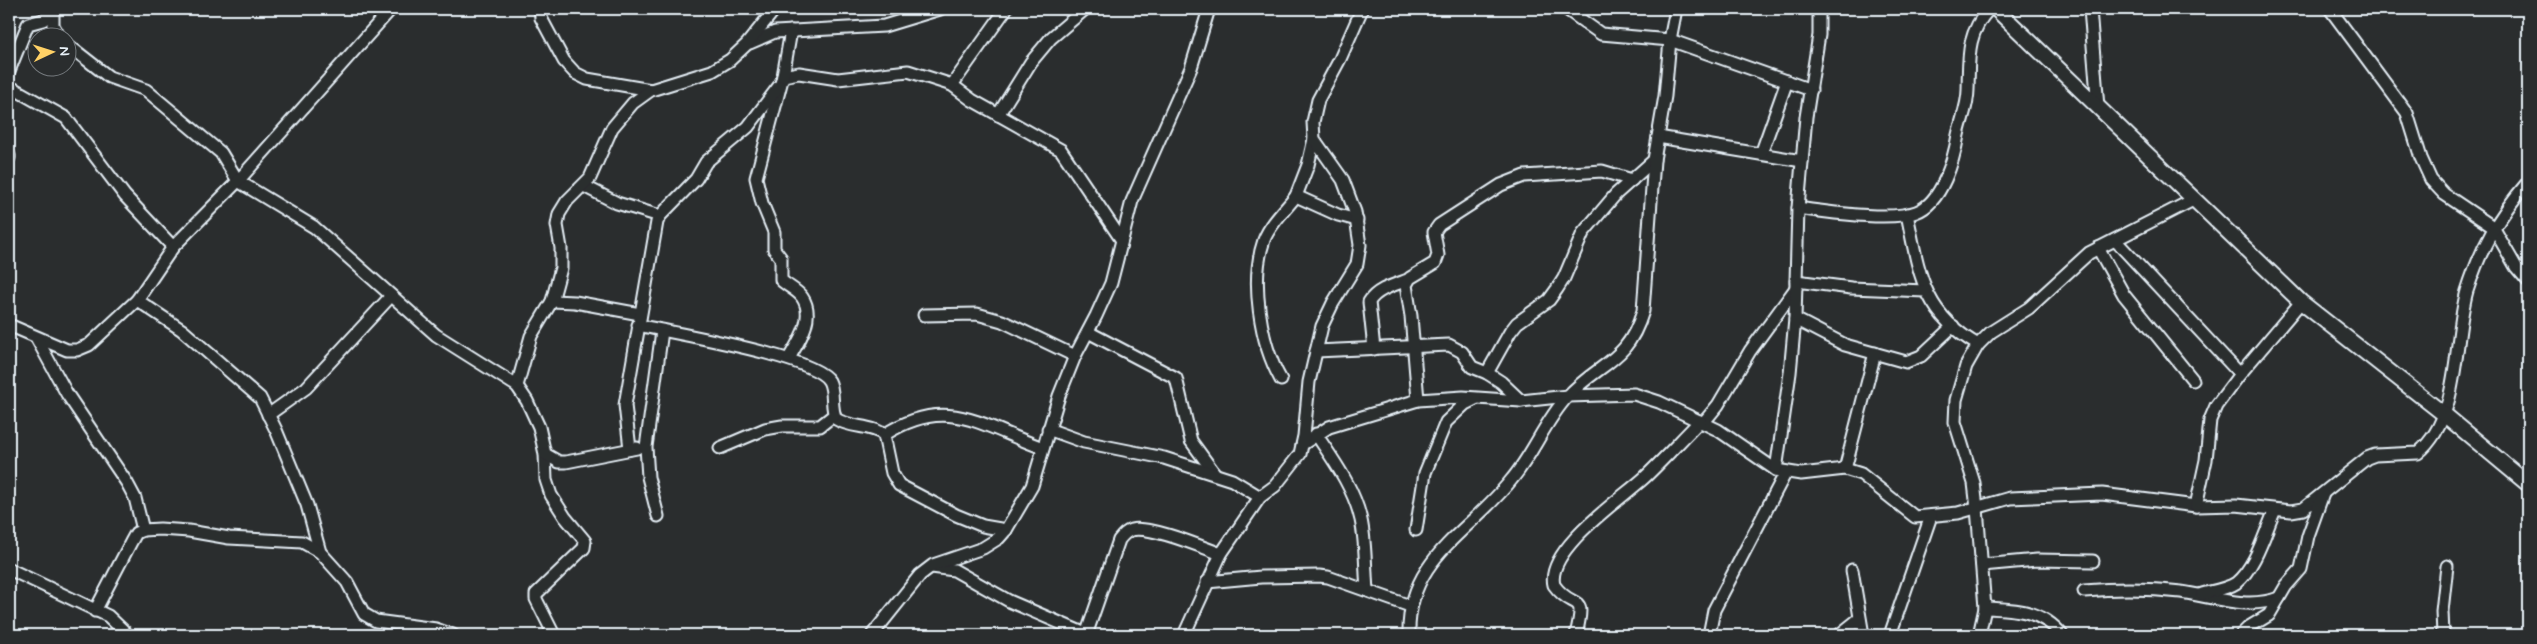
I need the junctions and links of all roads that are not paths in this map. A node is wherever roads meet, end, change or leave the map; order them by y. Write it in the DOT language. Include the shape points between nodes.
graph roads {
  1 [pos="391,9"];
  2 [pos="540,9"];
  3 [pos="775,9"];
  4 [pos="940,9"];
  5 [pos="1006,9"];
  6 [pos="1084,9"];
  7 [pos="1209,9"];
  8 [pos="1362,9"];
  9 [pos="1566,9"];
  10 [pos="1676,9"];
  11 [pos="1820,9"];
  12 [pos="1989,9"];
  13 [pos="1996,9"];
  14 [pos="2090,9"];
  15 [pos="2330,9"];
  16 [pos="54,10"];
  17 [pos="54,28"];
  18 [pos="791,31"];
  19 [pos="1670,40"];
  20 [pos="747,44"];
  21 [pos="78,53"];
  22 [pos="9,71"];
  23 [pos="781,81"];
  24 [pos="1787,82"];
  25 [pos="952,85"];
  26 [pos="9,86"];
  27 [pos="651,90"];
  28 [pos="1810,90"];
  29 [pos="2098,107"];
  30 [pos="998,115"];
  31 [pos="1658,137"];
  32 [pos="1314,139"];
  33 [pos="1761,154"];
  34 [pos="1654,160"];
  35 [pos="1802,161"];
  36 [pos="1632,180"];
  37 [pos="238,181"];
  38 [pos="2528,182"];
  39 [pos="584,186"];
  40 [pos="1296,196"];
  41 [pos="2195,199"];
  42 [pos="1798,208"];
  43 [pos="1907,214"];
  44 [pos="660,216"];
  45 [pos="1357,220"];
  46 [pos="2493,227"];
  47 [pos="1121,239"];
  48 [pos="2115,240"];
  49 [pos="173,247"];
  50 [pos="2098,248"];
  51 [pos="1408,280"];
  52 [pos="2528,281"];
  53 [pos="1796,285"];
  54 [pos="1925,291"];
  55 [pos="391,296"];
  56 [pos="138,300"];
  57 [pos="552,301"];
  58 [pos="2301,302"];
  59 [pos="924,315"];
  60 [pos="1795,319"];
  61 [pos="639,320"];
  62 [pos="9,325"];
  63 [pos="1952,326"];
  64 [pos="662,331"];
  65 [pos="1088,332"];
  66 [pos="37,339"];
  67 [pos="1978,346"];
  68 [pos="1414,347"];
  69 [pos="1374,349"];
  70 [pos="1316,351"];
  71 [pos="1875,352"];
  72 [pos="1075,356"];
  73 [pos="789,358"];
  74 [pos="1487,373"];
  75 [pos="2240,374"];
  76 [pos="1281,380"];
  77 [pos="2193,380"];
  78 [pos="517,386"];
  79 [pos="1568,396"];
  80 [pos="1475,399"];
  81 [pos="1418,400"];
  82 [pos="1521,401"];
  83 [pos="268,415"];
  84 [pos="834,415"];
  85 [pos="2445,415"];
  86 [pos="1702,422"];
  87 [pos="1048,428"];
  88 [pos="1316,434"];
  89 [pos="884,435"];
  90 [pos="1303,444"];
  91 [pos="646,447"];
  92 [pos="720,448"];
  93 [pos="1043,448"];
  94 [pos="630,449"];
  95 [pos="545,454"];
  96 [pos="1845,469"];
  97 [pos="1781,471"];
  98 [pos="1215,474"];
  99 [pos="2528,484"];
  100 [pos="2324,493"];
  101 [pos="1260,497"];
  102 [pos="2196,506"];
  103 [pos="1977,508"];
  104 [pos="2275,510"];
  105 [pos="658,516"];
  106 [pos="1931,516"];
  107 [pos="143,530"];
  108 [pos="1006,530"];
  109 [pos="1416,530"];
  110 [pos="320,552"];
  111 [pos="1221,554"];
  112 [pos="2093,562"];
  113 [pos="1982,565"];
  114 [pos="2447,566"];
  115 [pos="930,567"];
  116 [pos="9,569"];
  117 [pos="1852,570"];
  118 [pos="1207,582"];
  119 [pos="1367,590"];
  120 [pos="2084,591"];
  121 [pos="2196,595"];
  122 [pos="2280,598"];
  123 [pos="1410,606"];
  124 [pos="1985,608"];
  125 [pos="95,611"];
  126 [pos="1859,619"];
  127 [pos="1712,634"];
  128 [pos="128,635"];
  129 [pos="453,635"];
  130 [pos="554,635"];
  131 [pos="872,635"];
  132 [pos="1087,635"];
  133 [pos="1184,635"];
  134 [pos="1409,635"];
  135 [pos="1576,635"];
  136 [pos="1839,635"];
  137 [pos="1863,635"];
  138 [pos="1890,635"];
  139 [pos="1979,635"];
  140 [pos="2062,635"];
  141 [pos="2241,635"];
  142 [pos="2443,635"];
  1 -- 37 [label="street"];
  2 -- 27 [label="street" via="546,28 564,61 575,73 587,79"];
  3 -- 20 [label="street"];
  4 -- 18 [label="street" via="884,26"];
  5 -- 25 [label="street"];
  6 -- 30 [label="street" via="1051,38 1031,62"];
  7 -- 47 [label="street" via="1191,68 1140,179"];
  8 -- 32 [label="street" via="1315,109"];
  9 -- 19 [label="street" via="1601,34"];
  10 -- 19 [label="street"];
  11 -- 28 [label="street"];
  12 -- 43 [label="street" via="1969,42 1968,96 1948,176 1923,208"];
  13 -- 29 [label="main road"];
  14 -- 29 [label="street"];
  15 -- 46 [label="street" via="2407,113 2420,158 2431,180 2444,194"];
  16 -- 17 [label="street"];
  16 -- 22 [label="street" via="43,20 28,24"];
  18 -- 20 [label="street" via="775,32"];
  18 -- 23 [label="street"];
  19 -- 24 [label="street"];
  19 -- 31 [label="street"];
  20 -- 27 [label="street" via="712,71"];
  21 -- 37 [label="street" via="109,77 146,90 221,153"];
  23 -- 25 [label="street" via="792,73 838,79 908,71"];
  23 -- 44 [label="street" via="748,127 706,162 696,179"];
  23 -- 73 [label="street" via="756,178 774,232 774,249 781,258 781,280 801,296 807,312 805,329"];
  24 -- 28 [label="street"];
  24 -- 33 [label="street"];
  25 -- 30 [label="street"];
  26 -- 49 [label="street" via="66,118 125,196"];
  27 -- 39 [label="street" via="633,104 612,128"];
  28 -- 35 [label="street"];
  29 -- 41 [label="main road"];
  30 -- 47 [label="street" via="1064,153"];
  31 -- 33 [label="street"];
  31 -- 34 [label="street"];
  32 -- 40 [label="street"];
  32 -- 45 [label="street" via="1343,180"];
  33 -- 35 [label="street"];
  34 -- 36 [label="street"];
  34 -- 79 [label="street" via="1643,311 1638,330 1621,353"];
  35 -- 42 [label="street"];
  36 -- 51 [label="street" via="1602,170 1524,176 1511,180 1439,225 1434,232 1438,255 1435,263"];
  36 -- 74 [label="street" via="1583,233 1557,289 1549,300 1514,327"];
  37 -- 49 [label="street"];
  37 -- 55 [label="street" via="314,227"];
  38 -- 46 [label="street"];
  39 -- 44 [label="street" via="617,203"];
  39 -- 57 [label="street" via="567,201 559,214 561,268"];
  40 -- 45 [label="street"];
  40 -- 76 [label="street" via="1264,239 1258,287 1270,359"];
  41 -- 48 [label="street"];
  41 -- 58 [label="main road"];
  42 -- 43 [label="street" via="1856,215"];
  42 -- 53 [label="street"];
  43 -- 54 [label="street"];
  44 -- 61 [label="street"];
  45 -- 70 [label="street" via="1360,245 1357,264 1322,326"];
  46 -- 52 [label="street"];
  46 -- 85 [label="street" via="2475,268 2464,306"];
  47 -- 65 [label="street" via="1111,283"];
  48 -- 50 [label="street"];
  48 -- 75 [label="street"];
  49 -- 56 [label="street"];
  50 -- 67 [label="street" via="2069,268 2029,308 1991,332"];
  50 -- 77 [label="street" via="2124,295"];
  51 -- 68 [label="street"];
  51 -- 69 [label="street" via="1384,289 1369,302"];
  53 -- 54 [label="street"];
  53 -- 60 [label="street"];
  53 -- 86 [label="street" via="1718,405"];
  54 -- 63 [label="street"];
  55 -- 78 [label="street" via="436,335"];
  55 -- 83 [label="street" via="306,388"];
  56 -- 66 [label="street" via="89,345 77,350 67,350"];
  56 -- 83 [label="street" via="182,330 249,387 260,398"];
  57 -- 61 [label="street" via="575,302"];
  57 -- 78 [label="street" via="531,336"];
  58 -- 75 [label="street"];
  58 -- 85 [label="main road"];
  59 -- 72 [label="street" via="976,314 1002,321"];
  60 -- 71 [label="street" via="1845,345"];
  60 -- 97 [label="street"];
  61 -- 64 [label="street"];
  61 -- 94 [label="street" via="625,405"];
  62 -- 66 [label="street"];
  63 -- 67 [label="street"];
  63 -- 71 [label="street" via="1911,362 1900,362"];
  64 -- 73 [label="street"];
  64 -- 91 [label="street"];
  65 -- 72 [label="street"];
  65 -- 98 [label="street" via="1176,378 1192,441"];
  66 -- 107 [label="street" via="67,394 127,483 135,498"];
  67 -- 103 [label="street" via="1960,381 1955,422 1974,483"];
  68 -- 69 [label="street"];
  68 -- 74 [label="street" via="1442,344 1457,347 1472,367"];
  68 -- 81 [label="street"];
  69 -- 70 [label="street"];
  70 -- 90 [label="street" via="1307,394"];
  71 -- 96 [label="street"];
  72 -- 87 [label="street"];
  73 -- 84 [label="street" via="829,381"];
  74 -- 82 [label="street"];
  75 -- 102 [label="street" via="2216,406 2210,420"];
  78 -- 95 [label="street" via="534,413"];
  79 -- 82 [label="street"];
  79 -- 86 [label="street" via="1634,394"];
  79 -- 123 [label="street" via="1503,491 1433,559"];
  80 -- 81 [label="street" via="1444,397"];
  80 -- 82 [label="street"];
  80 -- 109 [label="street" via="1446,422 1425,473"];
  81 -- 88 [label="street" via="1329,427"];
  83 -- 110 [label="street" via="307,505"];
  84 -- 89 [label="street" via="848,425"];
  84 -- 92 [label="street" via="820,426 765,429"];
  85 -- 99 [label="main road"];
  85 -- 100 [label="street" via="2434,436 2418,453 2367,458"];
  86 -- 97 [label="street"];
  86 -- 135 [label="street" via="1644,478 1591,522 1559,560 1553,573 1554,585 1582,610"];
  87 -- 93 [label="street"];
  87 -- 98 [label="street" via="1084,442 1164,458"];
  88 -- 90 [label="street"];
  88 -- 119 [label="street" via="1357,507"];
  89 -- 93 [label="street" via="916,418 963,416"];
  89 -- 108 [label="street" via="892,473 900,485 956,515"];
  90 -- 101 [label="street" via="1289,470"];
  91 -- 94 [label="street"];
  91 -- 105 [label="street" via="648,477"];
  93 -- 108 [label="street" via="1032,486"];
  94 -- 95 [label="street" via="566,462"];
  95 -- 130 [label="street" via="546,480 551,495 586,544 536,594"];
  96 -- 97 [label="street" via="1802,474"];
  96 -- 106 [label="street" via="1869,479 1915,517"];
  97 -- 127 [label="street" via="1714,610"];
  98 -- 101 [label="street" via="1240,482"];
  100 -- 104 [label="street" via="2303,509"];
  100 -- 122 [label="street" via="2308,536 2303,564"];
  101 -- 111 [label="street"];
  102 -- 103 [label="street" via="2102,494 2010,498"];
  102 -- 104 [label="street"];
  103 -- 106 [label="street"];
  103 -- 113 [label="street"];
  104 -- 121 [label="street" via="2262,542 2241,578 2226,587"];
  106 -- 138 [label="street"];
  107 -- 110 [label="street" via="302,542"];
  107 -- 125 [label="street" via="131,542"];
  108 -- 115 [label="street" via="983,548"];
  110 -- 129 [label="street" via="343,576 369,618 436,629"];
  111 -- 118 [label="street"];
  111 -- 132 [label="street" via="1153,532 1133,530 1124,533"];
  112 -- 113 [label="street" via="2037,560"];
  113 -- 124 [label="street"];
  114 -- 142 [label="street"];
  115 -- 131 [label="street" via="912,582"];
  115 -- 132 [label="street" via="954,570 1009,601"];
  116 -- 125 [label="street"];
  117 -- 126 [label="street"];
  118 -- 119 [label="street" via="1319,576"];
  118 -- 133 [label="street"];
  119 -- 123 [label="street"];
  120 -- 121 [label="street" via="2136,588"];
  121 -- 122 [label="street" via="2248,603"];
  122 -- 141 [label="street" via="2269,615"];
  123 -- 134 [label="street"];
  124 -- 139 [label="street"];
  124 -- 140 [label="street" via="2028,611"];
  125 -- 128 [label="street" via="108,616"];
  126 -- 136 [label="street"];
  126 -- 137 [label="street"];
}
